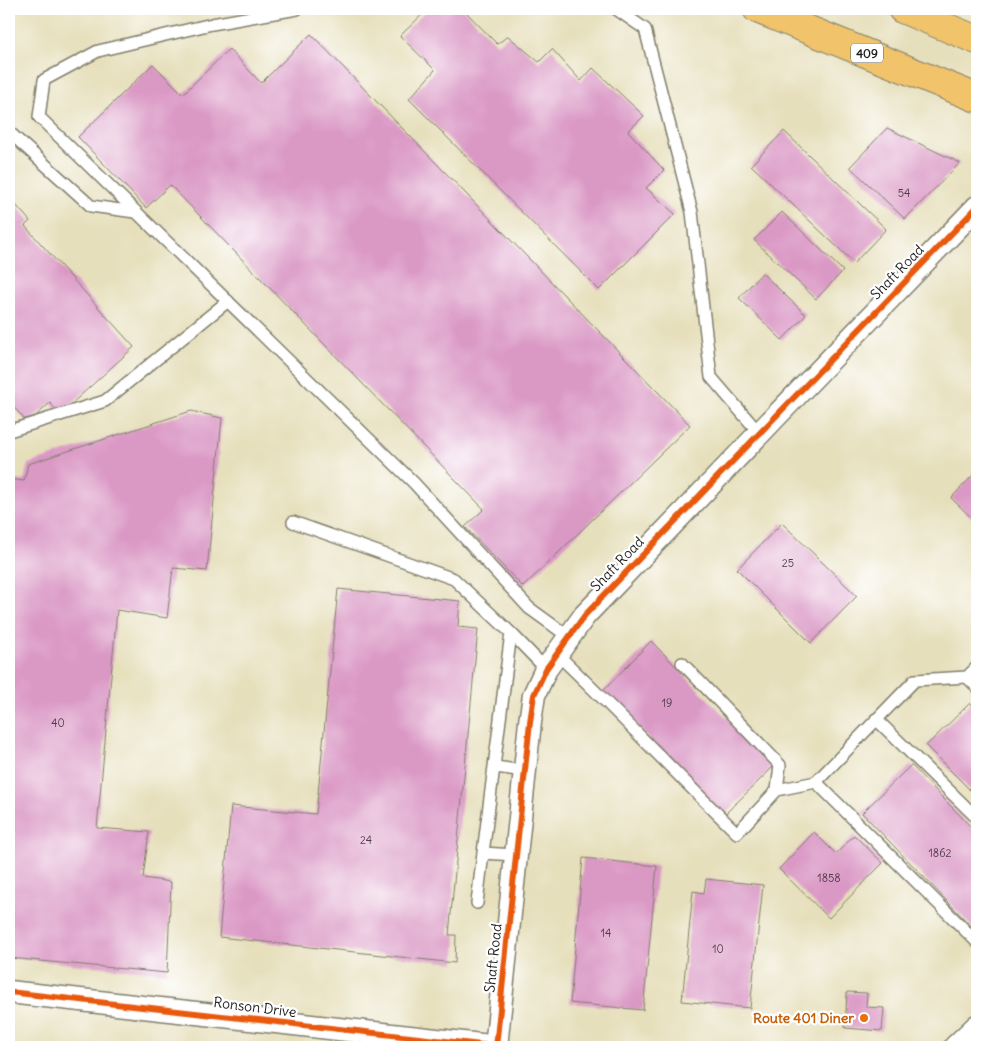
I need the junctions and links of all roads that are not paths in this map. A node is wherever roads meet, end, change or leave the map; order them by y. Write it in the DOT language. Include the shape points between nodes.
graph roads {
  1 [pos="296,9"];
  2 [pos="616,9"];
  3 [pos="757,9"];
  4 [pos="902,9"];
  5 [pos="977,40"];
  6 [pos="977,98"];
  7 [pos="9,132"];
  8 [pos="977,208"];
  9 [pos="136,212"];
  10 [pos="228,301"];
  11 [pos="9,431"];
  12 [pos="760,434"];
  13 [pos="293,522"];
  14 [pos="511,633"];
  15 [pos="557,653"];
  16 [pos="682,663"];
  17 [pos="977,667"];
  18 [pos="967,676"];
  19 [pos="977,687"];
  20 [pos="876,719"];
  21 [pos="495,767"];
  22 [pos="525,771"];
  23 [pos="816,782"];
  24 [pos="777,790"];
  25 [pos="977,818"];
  26 [pos="483,853"];
  27 [pos="516,855"];
  28 [pos="477,903"];
  29 [pos="977,942"];
  30 [pos="9,992"];
  31 [pos="977,1026"];
  32 [pos="498,1047"];
  33 [pos="955,1047"];
  1 -- 9 [label="lane" via="212,24 98,51 44,80 40,118"];
  2 -- 12 [label="lane" via="645,29 692,212 711,377"];
  3 -- 6 [label="highway, 409"];
  4 -- 5 [label="highway"];
  7 -- 9 [label="lane" via="91,206"];
  8 -- 12 [label="street, Shaft Road"];
  9 -- 10 [label="lane"];
  10 -- 11 [label="lane" via="105,401"];
  10 -- 15 [label="lane" via="414,483 529,608"];
  12 -- 15 [label="street, Shaft Road" via="585,616"];
  13 -- 14 [label="lane" via="454,579"];
  14 -- 15 [label="lane"];
  14 -- 21 [label="lane"];
  15 -- 22 [label="street, Shaft Road" via="534,695"];
  15 -- 24 [label="lane" via="737,833"];
  16 -- 24 [label="lane" via="780,766"];
  17 -- 18 [label="lane"];
  18 -- 19 [label="lane"];
  18 -- 20 [label="lane" via="915,680"];
  20 -- 23 [label="lane"];
  20 -- 25 [label="lane"];
  21 -- 22 [label="lane"];
  21 -- 26 [label="lane"];
  22 -- 27 [label="street, Shaft Road"];
  23 -- 24 [label="lane"];
  23 -- 29 [label="lane"];
  26 -- 27 [label="lane"];
  26 -- 28 [label="lane"];
  27 -- 32 [label="street, Shaft Road"];
  30 -- 32 [label="street, Ronson Drive"];
  31 -- 33 [label="street"];
}
